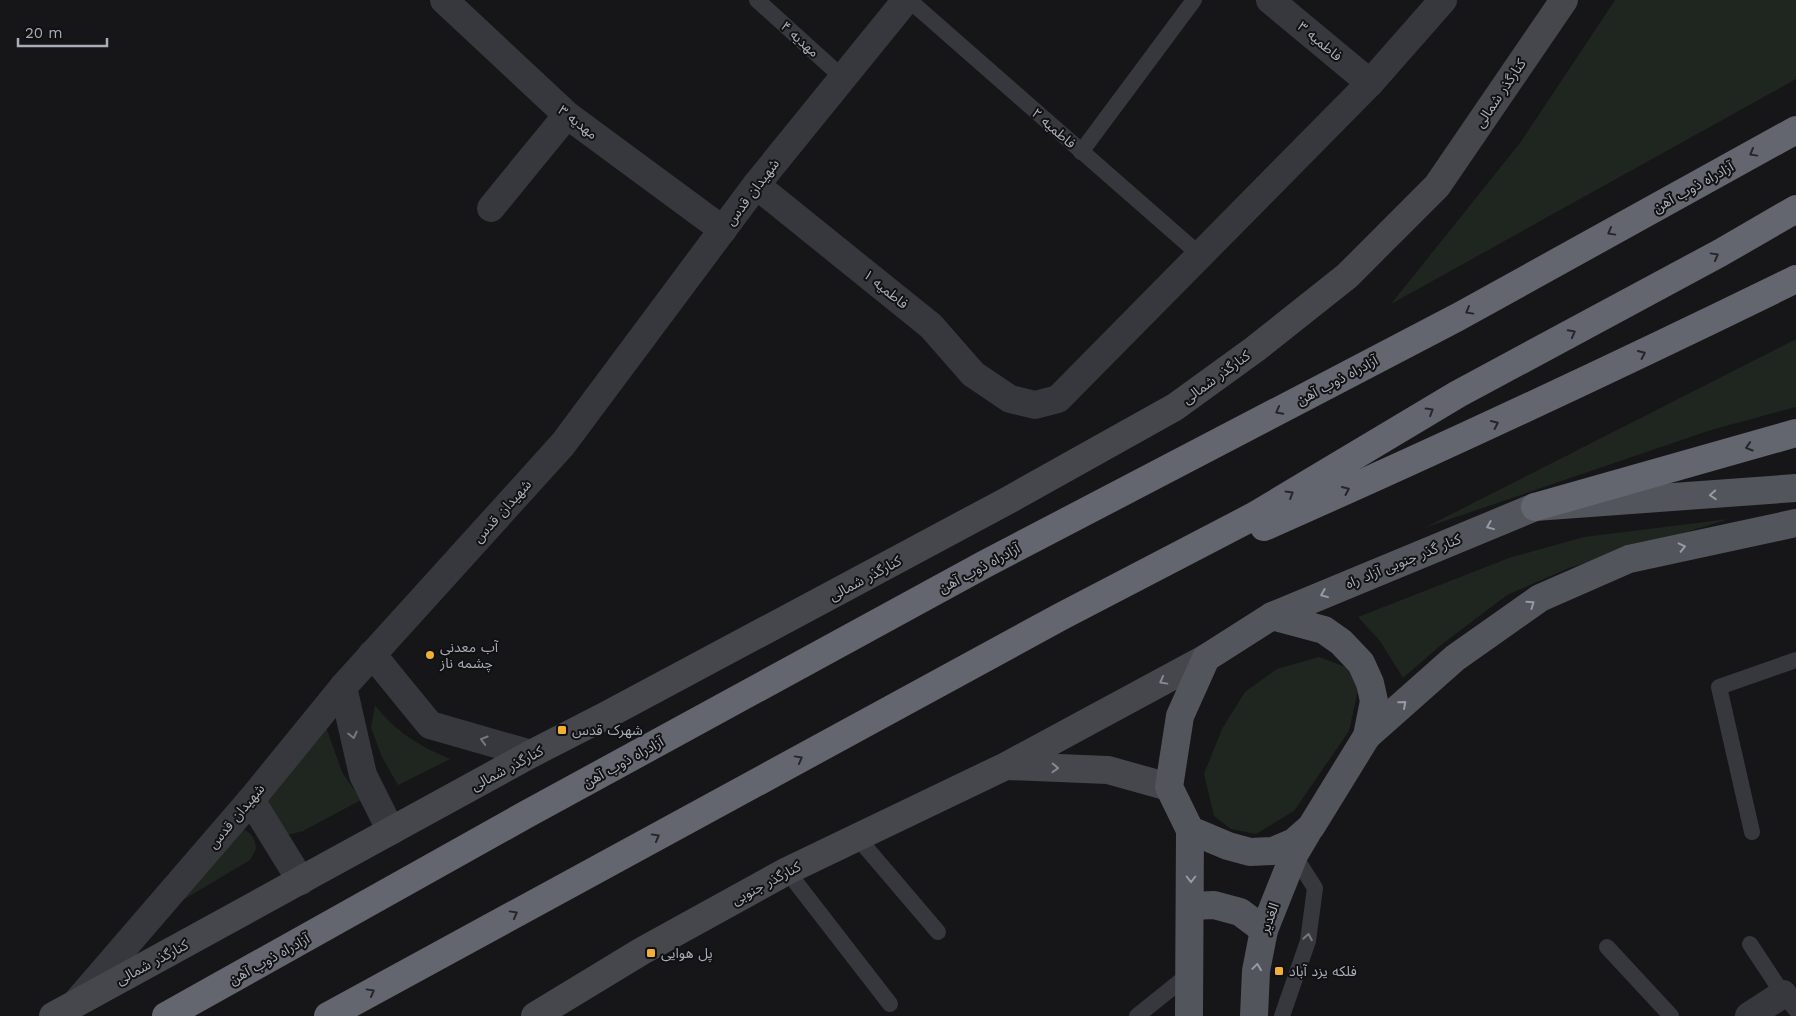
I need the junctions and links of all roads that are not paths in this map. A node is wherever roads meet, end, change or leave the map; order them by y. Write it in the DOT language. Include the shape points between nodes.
graph roads {
  1 [pos="444,0"];
  2 [pos="757,0"];
  3 [pos="907,0"];
  4 [pos="1194,0"];
  5 [pos="1270,0"];
  6 [pos="1443,0"];
  7 [pos="1564,0"];
  8 [pos="843,78"];
  9 [pos="1370,83"];
  10 [pos="567,115"];
  11 [pos="1796,130"];
  12 [pos="1081,152"];
  13 [pos="756,185"];
  14 [pos="492,208"];
  15 [pos="1796,209"];
  16 [pos="723,230"];
  17 [pos="1200,255"];
  18 [pos="1796,279"];
  19 [pos="1796,433"];
  20 [pos="1796,488"];
  21 [pos="1535,507"];
  22 [pos="1796,523"];
  23 [pos="1062,616"];
  24 [pos="1272,616"];
  25 [pos="372,654"];
  26 [pos="1206,658"];
  27 [pos="1796,660"];
  28 [pos="343,687"];
  29 [pos="1367,736"];
  30 [pos="531,754"];
  31 [pos="1006,766"];
  32 [pos="1169,787"];
  33 [pos="251,800"];
  34 [pos="1311,827"];
  35 [pos="1190,830"];
  36 [pos="391,831"];
  37 [pos="1752,832"];
  38 [pos="857,837"];
  39 [pos="1294,855"];
  40 [pos="787,871"];
  41 [pos="301,881"];
  42 [pos="1190,906"];
  43 [pos="1264,930"];
  44 [pos="938,932"];
  45 [pos="1750,944"];
  46 [pos="1607,947"];
  47 [pos="1188,975"];
  48 [pos="1789,1002"];
  49 [pos="890,1004"];
  50 [pos="64,1009"];
  51 [pos="166,1016"];
  52 [pos="328,1016"];
  53 [pos="535,1016"];
  54 [pos="1137,1016"];
  55 [pos="1189,1016"];
  56 [pos="1254,1016"];
  57 [pos="1282,1016"];
  58 [pos="1671,1016"];
  59 [pos="1749,1016"];
  1 -- 10 [label="street, مهدیه ۳"];
  2 -- 8 [label="lane, مهدیه ۴"];
  3 -- 8 [label="street, شهیدان قدس"];
  3 -- 12 [label="lane, فاطمیه ۲"];
  4 -- 12 [label="lane"];
  5 -- 9 [label="street, فاطمیه ۳"];
  6 -- 9 [label="street"];
  7 -- 30 [label="main road, کنارگذر شمالی" via="1436,186 1347,276 1254,349 1174,407 1014,498"];
  8 -- 13 [label="street, شهیدان قدس"];
  9 -- 17 [label="street"];
  10 -- 14 [label="street"];
  10 -- 16 [label="street, مهدیه ۳"];
  11 -- 51 [label="highway, آزادراه ذوب آهن, one-way" via="1458,317 985,564"];
  12 -- 17 [label="lane, فاطمیه ۲"];
  13 -- 16 [label="street, شهیدان قدس"];
  13 -- 17 [label="street, فاطمیه ۱" via="931,326 973,374 1010,399 1035,405 1058,399"];
  23 -- 15 [label="highway, one-way" via="1254,516 1458,394"];
  16 -- 25 [label="street, شهیدان قدس" via="563,444"];
  23 -- 18 [label="highway, one-way" via="1507,418"];
  19 -- 21 [label="highway, one-way"];
  20 -- 21 [label="main road, کنار گذر جنوبی آزاد راه, one-way"];
  21 -- 24 [label="main road, کنار گذر جنوبی آزاد راه, one-way"];
  29 -- 22 [label="main road, one-way" via="1455,658 1540,598 1629,559"];
  52 -- 23 [label="highway, one-way"];
  24 -- 26 [label="main road"];
  24 -- 29 [label="main road" via="1324,630 1361,663 1374,701"];
  25 -- 28 [label="street, شهیدان قدس"];
  30 -- 25 [label="street, one-way" via="430,725"];
  26 -- 31 [label="main road, کنارگذر جنوبی, one-way"];
  26 -- 32 [label="main road" via="1180,716"];
  27 -- 37 [label="lane" via="1719,687"];
  28 -- 33 [label="street, شهیدان قدس"];
  28 -- 36 [label="street, one-way" via="363,775"];
  29 -- 34 [label="main road"];
  30 -- 36 [label="main road, کنارگذر شمالی"];
  31 -- 32 [label="main road, one-way" via="1108,770"];
  31 -- 38 [label="main road, کنارگذر جنوبی"];
  32 -- 35 [label="main road"];
  33 -- 41 [label="street"];
  33 -- 50 [label="street, شهیدان قدس"];
  34 -- 35 [label="main road" via="1294,842 1273,851 1250,852"];
  34 -- 39 [label="main road, الغدیر"];
  35 -- 42 [label="main road, one-way"];
  36 -- 41 [label="main road, کنارگذر شمالی"];
  38 -- 40 [label="main road, کنارگذر جنوبی"];
  38 -- 44 [label="lane"];
  39 -- 43 [label="main road, الغدیر"];
  57 -- 39 [label="lane, one-way" via="1308,942 1315,888"];
  40 -- 49 [label="lane"];
  40 -- 53 [label="main road, کنارگذر جنوبی" via="642,951"];
  41 -- 50 [label="main road, کنارگذر شمالی"];
  42 -- 43 [label="main road" via="1214,905 1240,912"];
  42 -- 47 [label="main road"];
  56 -- 43 [label="main road, الغدیر, one-way" via="1256,971"];
  45 -- 48 [label="lane"];
  46 -- 58 [label="lane"];
  47 -- 54 [label="lane"];
  47 -- 55 [label="main road"];
  48 -- 59 [label="street"];
}
